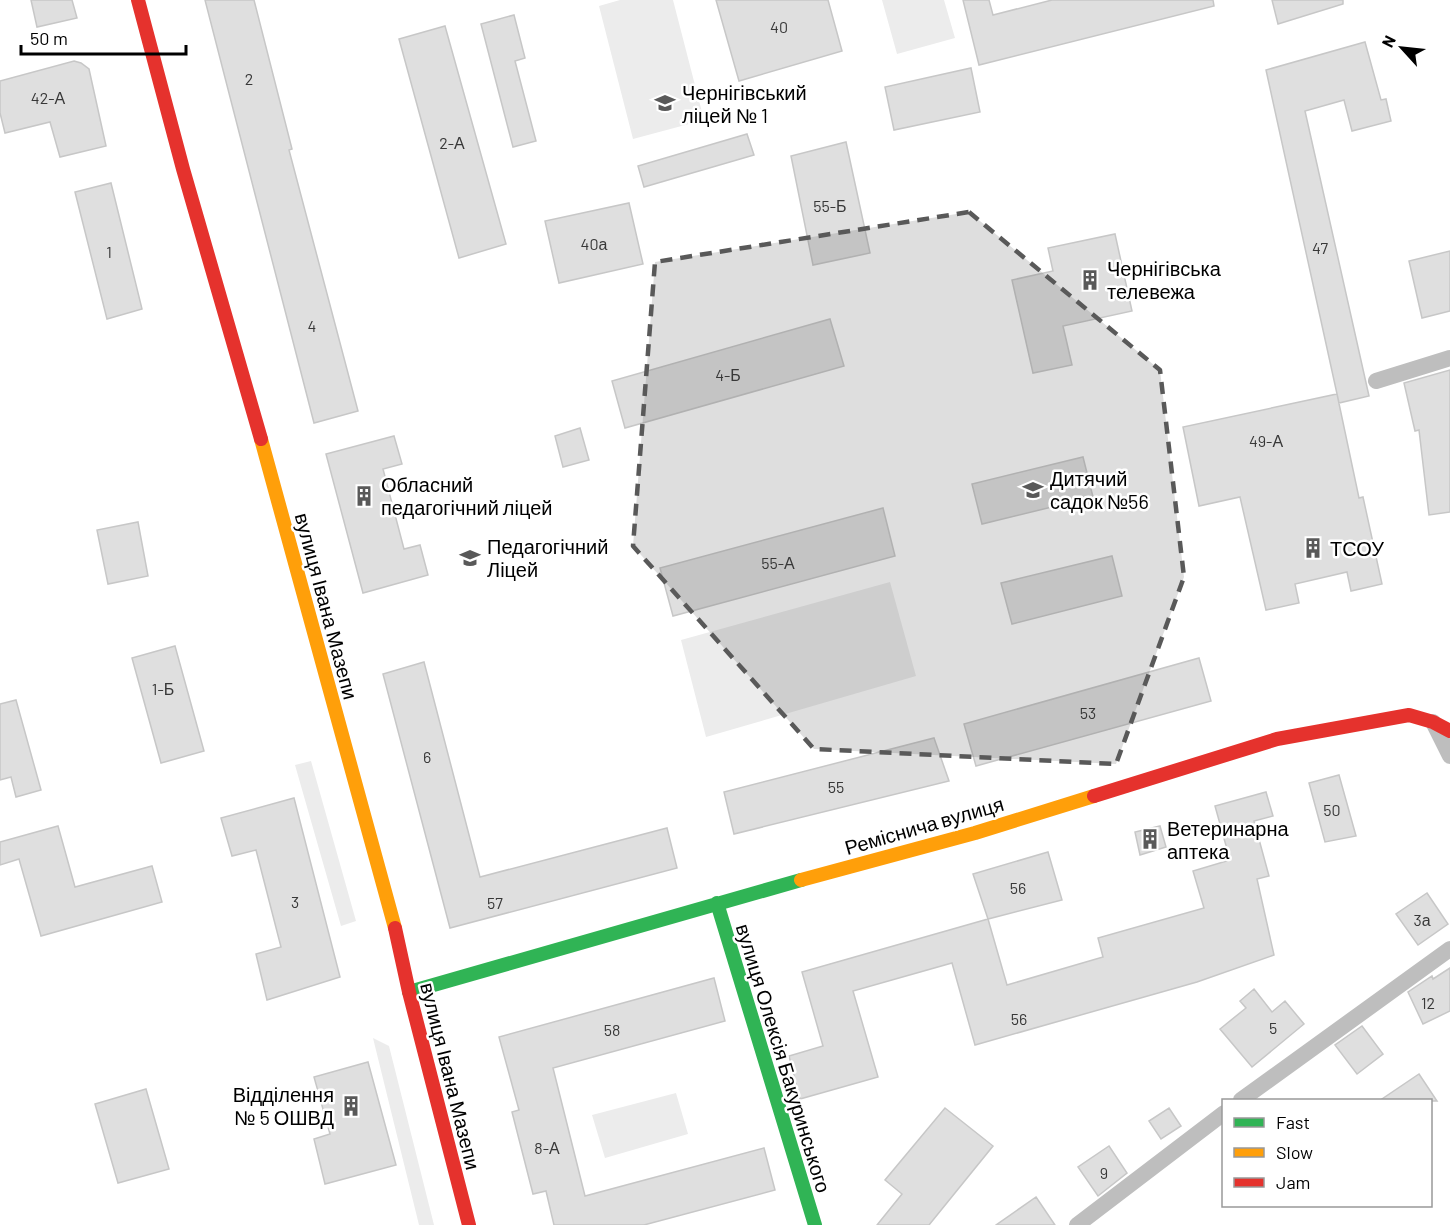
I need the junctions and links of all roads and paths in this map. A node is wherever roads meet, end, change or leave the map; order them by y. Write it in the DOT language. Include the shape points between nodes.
graph roads {
  1 [pos="138,0"];
  2 [pos="1450,358"];
  3 [pos="1376,381"];
  4 [pos="1433,722"];
  5 [pos="1450,732"];
  6 [pos="1450,756"];
  7 [pos="717,903"];
  8 [pos="1450,950"];
  9 [pos="409,993"];
  10 [pos="1244,1099"];
  11 [pos="1222,1115"];
  12 [pos="469,1225"];
  13 [pos="815,1225"];
  14 [pos="1077,1225"];
  1 -- 9 [label="street, вулиця Івана Мазепи" via="263,442"];
  2 -- 3 [label="street"];
  4 -- 5 [label="street, Реміснича вулиця"];
  4 -- 6 [label="street"];
  4 -- 7 [label="street, Реміснича вулиця" via="1409,715 1277,739 975,833"];
  7 -- 9 [label="street, Реміснича вулиця"];
  7 -- 13 [label="street, вулиця Олексія Бакуринського"];
  8 -- 10 [label="street"];
  9 -- 12 [label="street, вулиця Івана Мазепи"];
  11 -- 14 [label="street"];
}
